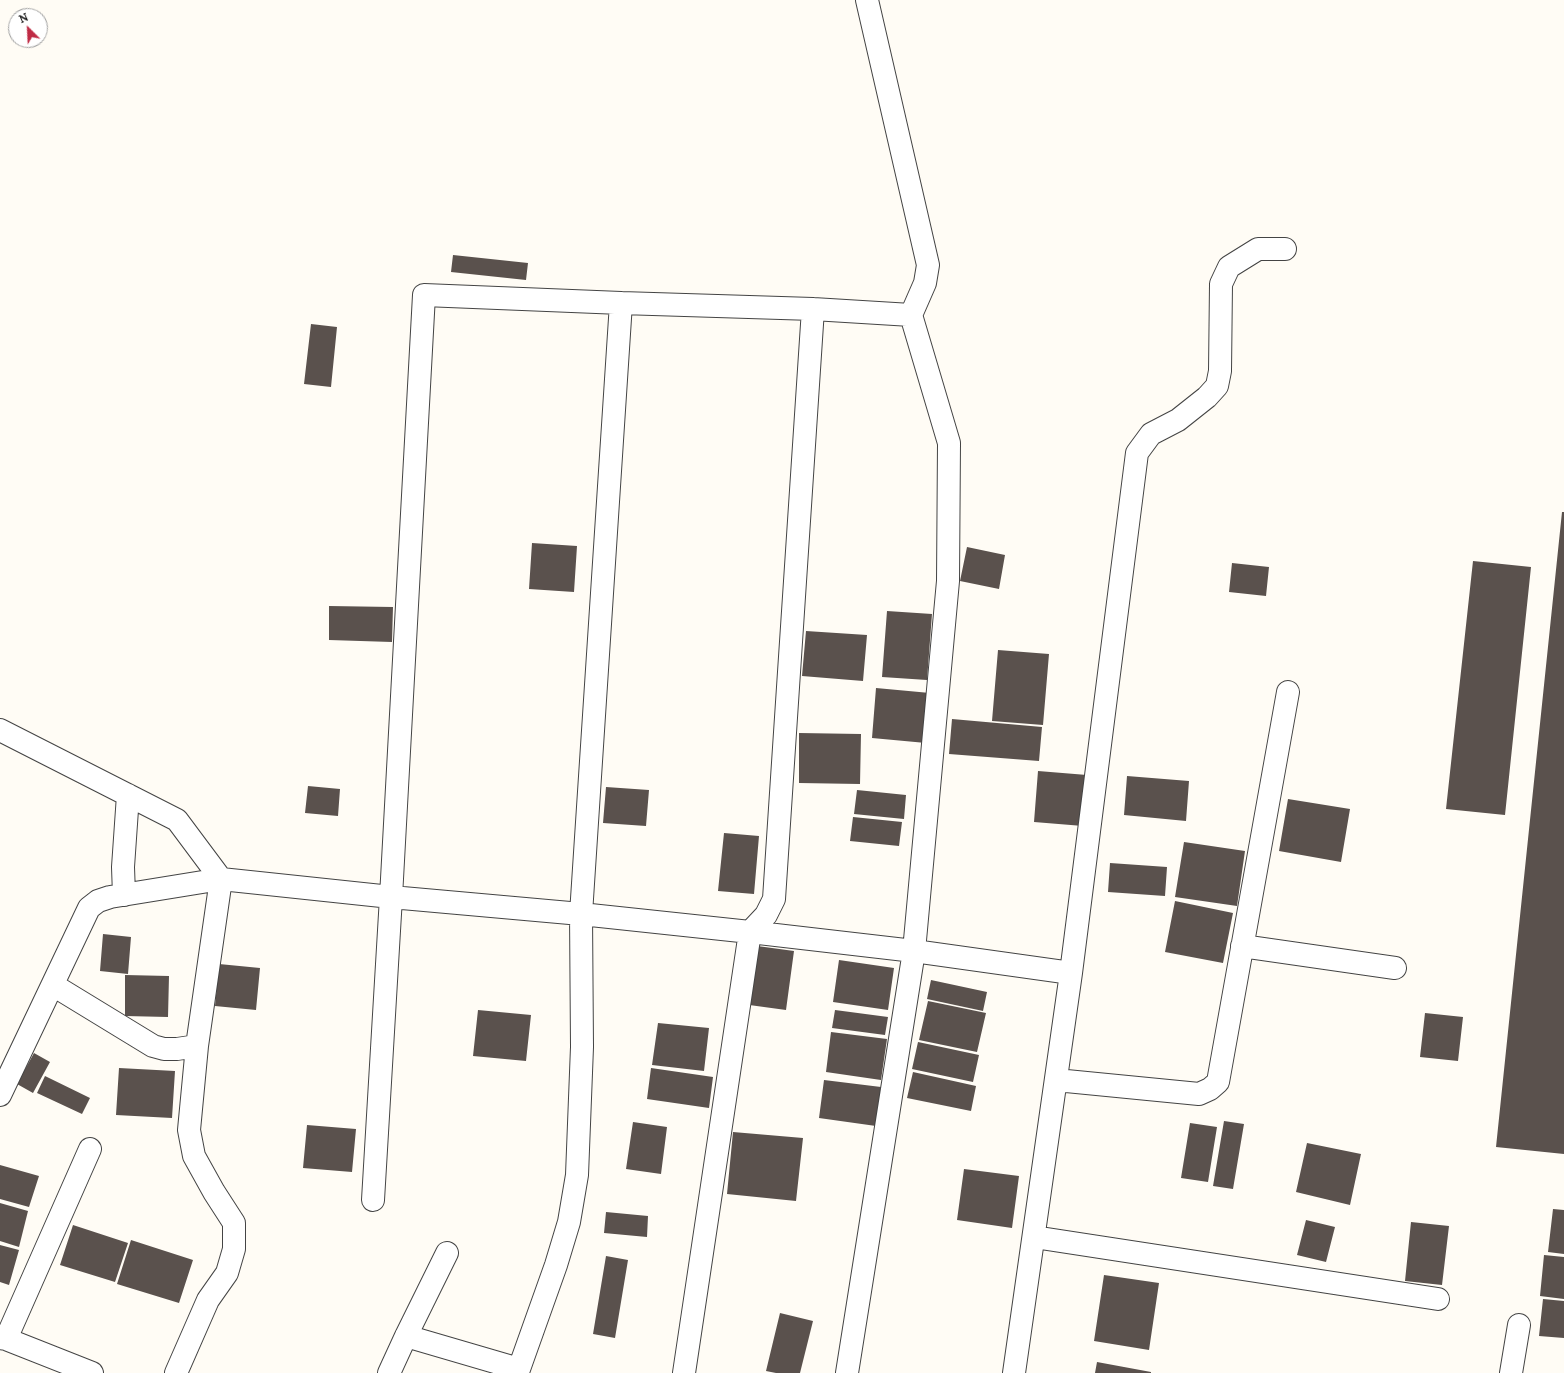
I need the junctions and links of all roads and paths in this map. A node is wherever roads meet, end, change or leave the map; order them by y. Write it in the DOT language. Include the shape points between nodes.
graph roads {
  1 [pos="867,0"];
  2 [pos="1285,249"];
  3 [pos="621,303"];
  4 [pos="813,309"];
  5 [pos="911,315"];
  6 [pos="1288,692"];
  7 [pos="0,730"];
  8 [pos="128,795"];
  9 [pos="221,879"];
  10 [pos="124,895"];
  11 [pos="391,897"];
  12 [pos="581,914"];
  13 [pos="750,932"];
  14 [pos="1242,946"];
  15 [pos="914,951"];
  16 [pos="1395,968"];
  17 [pos="1071,973"];
  18 [pos="53,985"];
  19 [pos="197,1046"];
  20 [pos="1056,1080"];
  21 [pos="0,1094"];
  22 [pos="90,1149"];
  23 [pos="373,1200"];
  24 [pos="1034,1237"];
  25 [pos="447,1253"];
  26 [pos="1438,1299"];
  27 [pos="1519,1325"];
  28 [pos="406,1336"];
  29 [pos="3,1338"];
  30 [pos="524,1372"];
  31 [pos="92,1373"];
  32 [pos="176,1373"];
  33 [pos="389,1373"];
  34 [pos="684,1373"];
  35 [pos="847,1373"];
  36 [pos="1014,1373"];
  37 [pos="1511,1373"];
  1 -- 5 [label="street" via="928,265 924,283"];
  2 -- 17 [label="street" via="1258,249 1229,267 1221,284 1220,371 1217,386 1178,420 1151,434 1136,453"];
  3 -- 4 [label="street"];
  3 -- 11 [label="street" via="424,296"];
  3 -- 12 [label="street"];
  4 -- 5 [label="street"];
  4 -- 13 [label="street" via="774,900 766,915"];
  5 -- 15 [label="street" via="950,443 948,581"];
  6 -- 14 [label="street"];
  7 -- 8 [label="street"];
  8 -- 9 [label="street" via="177,820"];
  8 -- 10 [label="street" via="123,867"];
  9 -- 10 [label="street"];
  9 -- 11 [label="street"];
  9 -- 19 [label="street"];
  10 -- 18 [label="street" via="98,901 89,908"];
  11 -- 12 [label="street"];
  11 -- 23 [label="street"];
  12 -- 13 [label="street"];
  12 -- 30 [label="street" via="582,1047 576,1175 569,1222"];
  13 -- 15 [label="street"];
  13 -- 34 [label="street"];
  14 -- 16 [label="street"];
  14 -- 20 [label="street" via="1218,1082 1210,1089 1199,1094"];
  15 -- 17 [label="street"];
  15 -- 35 [label="street"];
  17 -- 20 [label="street"];
  18 -- 19 [label="street" via="153,1046 164,1049"];
  18 -- 21 [label="street"];
  19 -- 32 [label="street" via="189,1130 194,1156 234,1223 234,1249 227,1273 208,1300"];
  20 -- 24 [label="street"];
  22 -- 29 [label="street"];
  24 -- 26 [label="street"];
  24 -- 36 [label="street"];
  25 -- 28 [label="street"];
  27 -- 37 [label="street"];
  28 -- 30 [label="street"];
  28 -- 33 [label="street"];
  29 -- 31 [label="street"];
}
